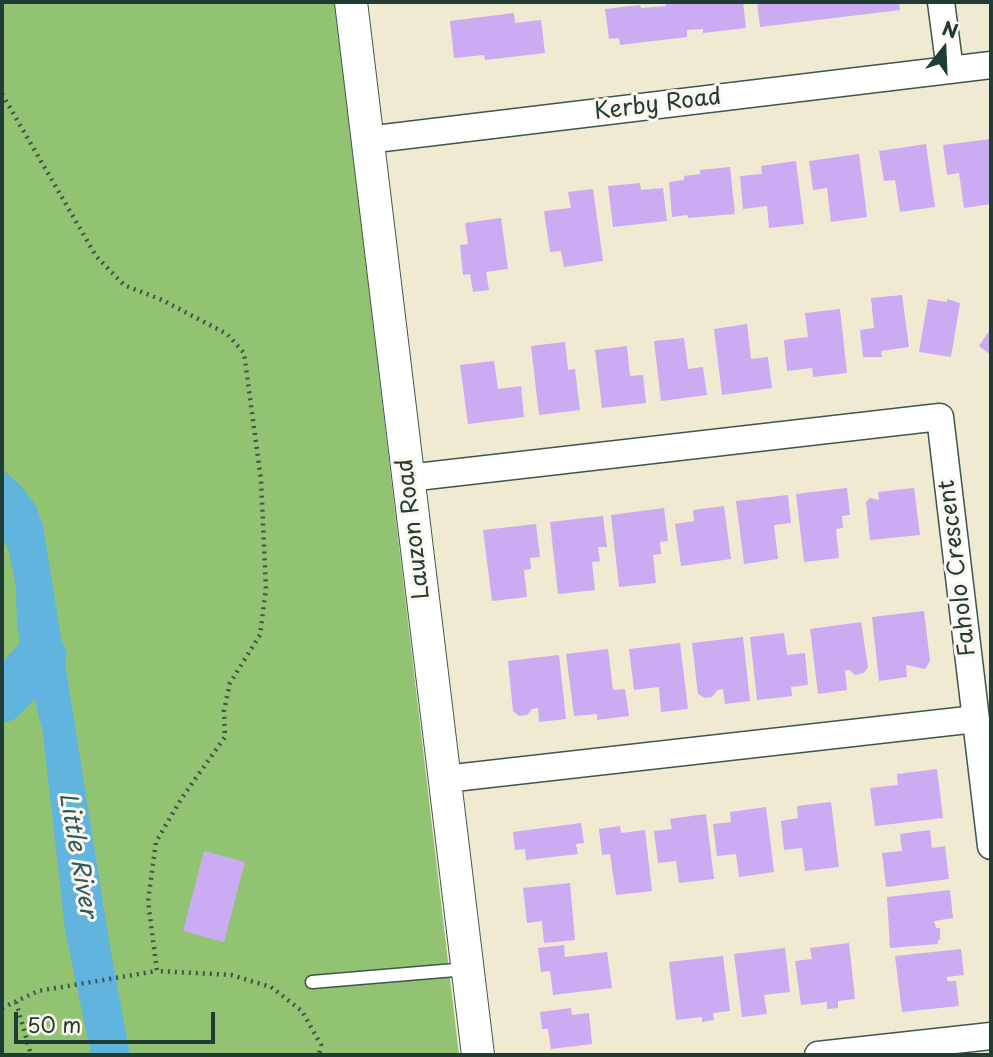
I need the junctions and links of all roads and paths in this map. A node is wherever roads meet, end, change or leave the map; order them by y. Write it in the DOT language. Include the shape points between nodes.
graph roads {
  1 [pos="351,2"];
  2 [pos="941,2"];
  3 [pos="991,65"];
  4 [pos="950,70"];
  5 [pos="2,94"];
  6 [pos="367,140"];
  7 [pos="408,478"];
  8 [pos="976,719"];
  9 [pos="445,779"];
  10 [pos="991,846"];
  11 [pos="468,968"];
  12 [pos="157,971"];
  13 [pos="312,982"];
  14 [pos="16,1002"];
  15 [pos="2,1008"];
  16 [pos="991,1036"];
  17 [pos="31,1055"];
  18 [pos="318,1055"];
  19 [pos="478,1055"];
  20 [pos="818,1055"];
  1 -- 6 [label="street, Lauzon Road"];
  2 -- 4 [label="street"];
  3 -- 4 [label="street, Kerby Road"];
  4 -- 6 [label="street, Kerby Road"];
  5 -- 12 [label="path" via="96,256 124,285 227,334 244,353 261,480 266,589 260,635 230,682 225,737 156,842 148,901"];
  6 -- 7 [label="street, Lauzon Road"];
  7 -- 8 [label="street, Faholo Crescent" via="940,417"];
  7 -- 9 [label="street, Lauzon Road"];
  8 -- 9 [label="street"];
  8 -- 10 [label="street"];
  9 -- 11 [label="street, Lauzon Road"];
  11 -- 13 [label="lane"];
  11 -- 19 [label="street, Lauzon Road"];
  12 -- 14 [label="path" via="38,991"];
  12 -- 18 [label="path" via="231,975 271,987 302,1011 321,1045"];
  14 -- 15 [label="path"];
  14 -- 17 [label="path"];
  16 -- 20 [label="street"];
}
